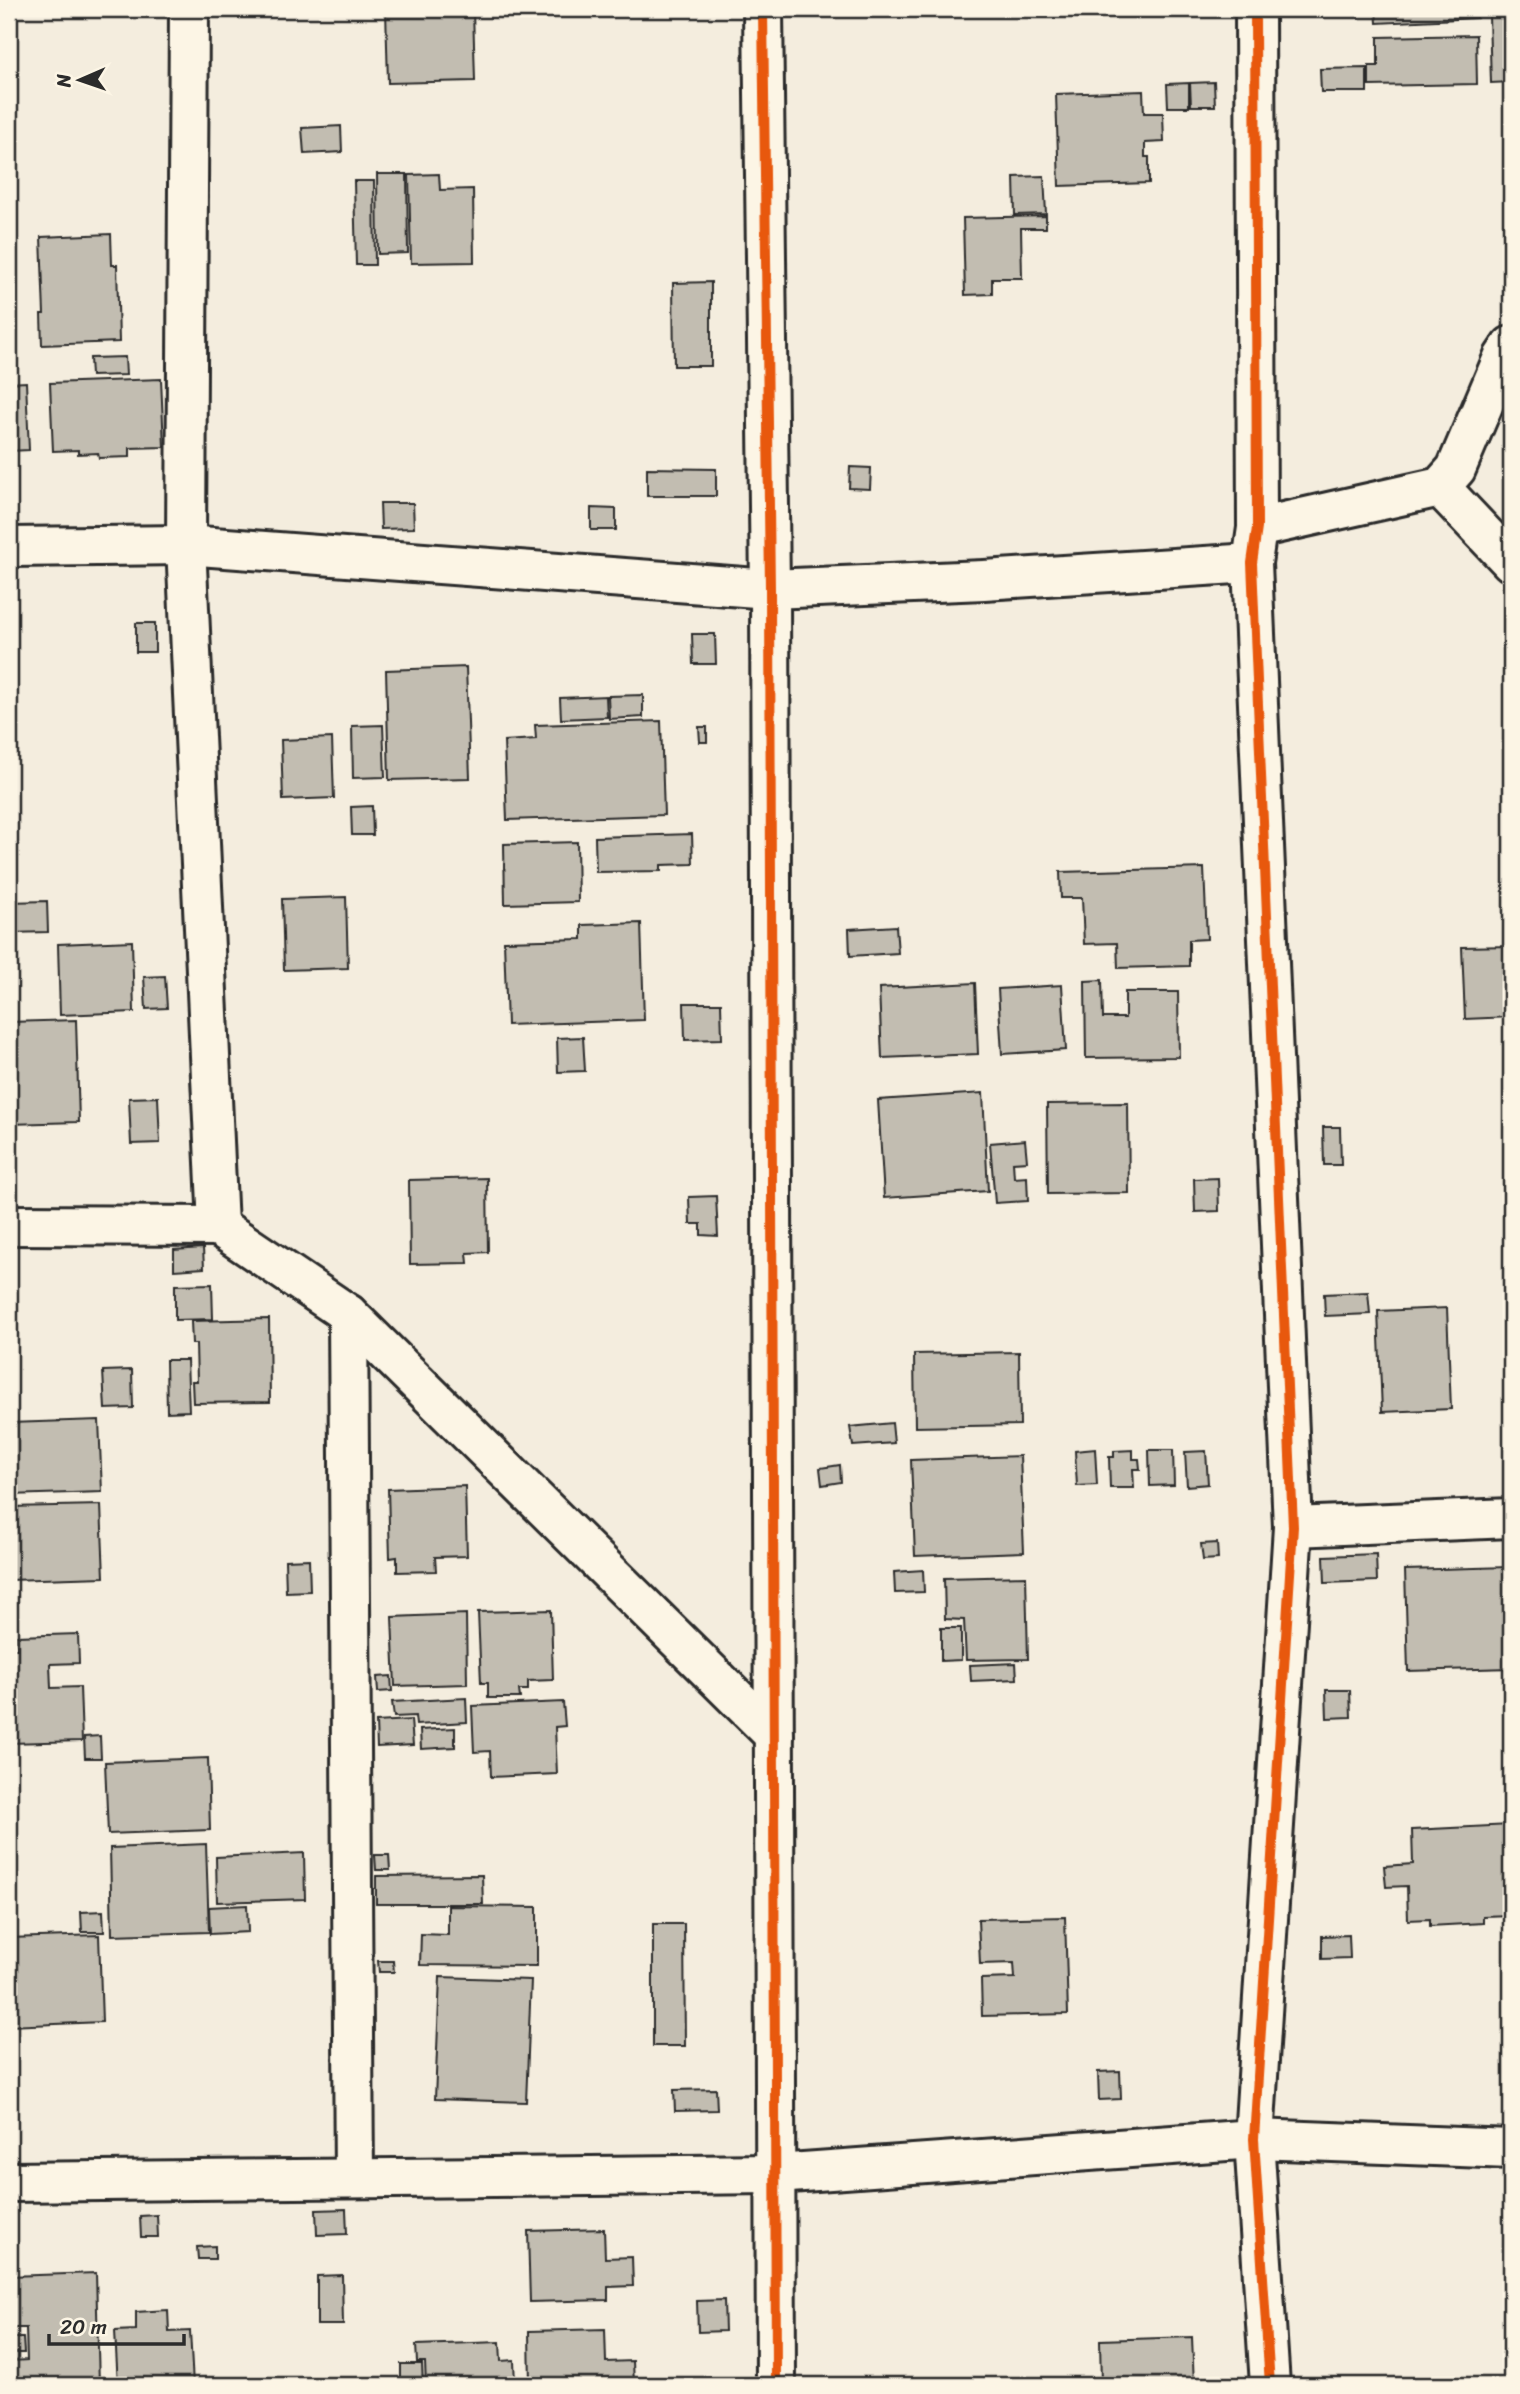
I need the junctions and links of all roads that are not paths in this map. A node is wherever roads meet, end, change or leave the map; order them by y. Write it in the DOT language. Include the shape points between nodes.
graph roads {
  1 [pos="189,9"];
  2 [pos="762,9"];
  3 [pos="1255,9"];
  4 [pos="1511,346"];
  5 [pos="1440,487"];
  6 [pos="186,545"];
  7 [pos="1255,545"];
  8 [pos="9,547"];
  9 [pos="1511,562"];
  10 [pos="770,589"];
  11 [pos="9,1225"];
  12 [pos="218,1226"];
  13 [pos="348,1314"];
  14 [pos="1511,1518"];
  15 [pos="1293,1527"];
  16 [pos="774,1735"];
  17 [pos="1254,2139"];
  18 [pos="1511,2149"];
  19 [pos="776,2174"];
  20 [pos="354,2178"];
  21 [pos="9,2182"];
  22 [pos="776,2385"];
  23 [pos="1270,2385"];
  1 -- 6 [label="street"];
  2 -- 10 [label="street"];
  3 -- 7 [label="street"];
  4 -- 5 [label="street" via="1456,469"];
  5 -- 7 [label="street"];
  5 -- 9 [label="street"];
  6 -- 8 [label="street"];
  6 -- 10 [label="street"];
  6 -- 12 [label="street"];
  7 -- 10 [label="street" via="984,580"];
  7 -- 15 [label="street"];
  10 -- 16 [label="street"];
  11 -- 12 [label="street"];
  12 -- 13 [label="street"];
  13 -- 16 [label="street"];
  13 -- 20 [label="street"];
  14 -- 15 [label="street"];
  15 -- 17 [label="street"];
  16 -- 19 [label="street"];
  17 -- 18 [label="street"];
  17 -- 19 [label="street"];
  17 -- 23 [label="street"];
  19 -- 20 [label="street"];
  19 -- 22 [label="street"];
  20 -- 21 [label="street"];
}
